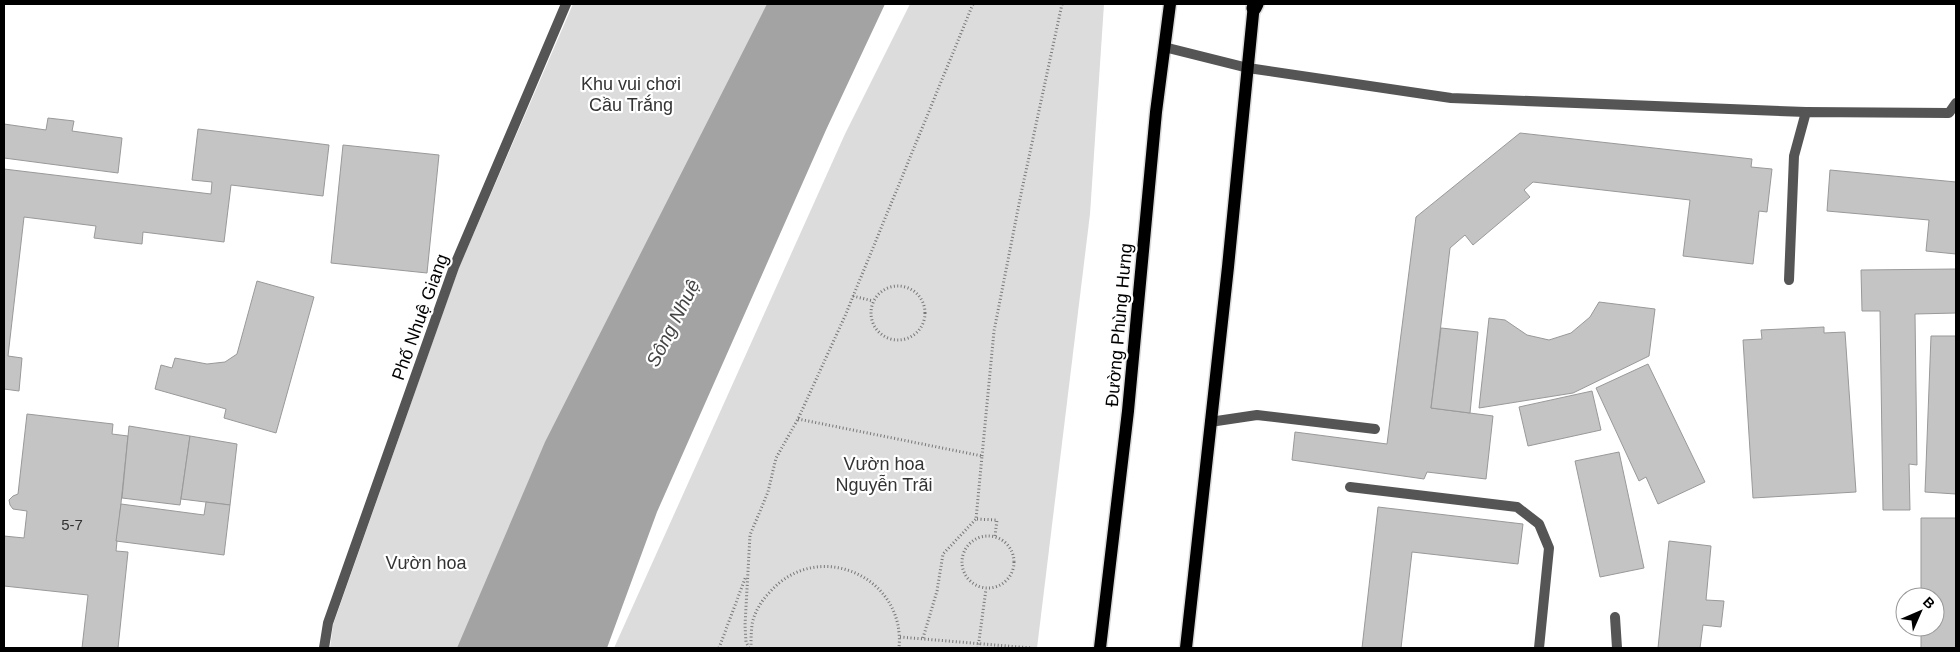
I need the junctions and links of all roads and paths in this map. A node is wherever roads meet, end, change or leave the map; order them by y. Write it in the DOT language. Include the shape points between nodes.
graph roads {
  1 [pos="566,4"];
  2 [pos="973,4"];
  3 [pos="1062,4"];
  4 [pos="1170,4"];
  5 [pos="1255,5"];
  6 [pos="1164,47"];
  7 [pos="1248,68"];
  8 [pos="1956,103"];
  9 [pos="1806,112"];
  10 [pos="1790,280"];
  11 [pos="853,296"];
  12 [pos="873,301"];
  13 [pos="798,419"];
  14 [pos="1210,422"];
  15 [pos="1376,429"];
  16 [pos="982,456"];
  17 [pos="1350,487"];
  18 [pos="976,519"];
  19 [pos="995,536"];
  20 [pos="747,571"];
  21 [pos="986,588"];
  22 [pos="1615,617"];
  23 [pos="900,637"];
  24 [pos="923,638"];
  25 [pos="978,643"];
  26 [pos="324,648"];
  27 [pos="719,648"];
  28 [pos="750,648"];
  29 [pos="899,648"];
  30 [pos="978,648"];
  31 [pos="1019,648"];
  32 [pos="1031,648"];
  33 [pos="1100,648"];
  34 [pos="1186,648"];
  35 [pos="1539,648"];
  36 [pos="1616,648"];
  1 -- 26 [label="street, Phố Nhuệ Giang" via="454,267 328,623"];
  2 -- 11 [label="path"];
  3 -- 16 [label="path" via="994,331"];
  4 -- 6 [label="main road, Đường Phùng Hưng"];
  5 -- 7 [label="main road"];
  6 -- 7 [label="street"];
  6 -- 33 [label="main road, Đường Phùng Hưng" via="1128,411"];
  7 -- 9 [label="street" via="1451,98"];
  7 -- 14 [label="main road"];
  8 -- 9 [label="street" via="1948,113"];
  9 -- 10 [label="street" via="1794,156"];
  11 -- 12 [label="path"];
  11 -- 13 [label="path"];
  12 -- 12 [label="path" via="881,291 899,285 916,292 925,309 922,328 907,340 889,340 871,322"];
  13 -- 16 [label="path"];
  13 -- 20 [label="path" via="776,458 768,492 750,535"];
  14 -- 15 [label="street" via="1257,415"];
  14 -- 34 [label="main road"];
  16 -- 18 [label="path"];
  17 -- 35 [label="street" via="1517,507 1539,524 1549,548"];
  18 -- 19 [label="path" via="996,520"];
  18 -- 24 [label="path" via="943,554 937,591"];
  19 -- 21 [label="path" via="1010,549 1014,565 1012,574 1001,586"];
  19 -- 21 [label="path" via="974,539 962,553 962,571 967,579"];
  20 -- 27 [label="path"];
  20 -- 28 [label="path" via="745,625 746,642"];
  21 -- 25 [label="path"];
  22 -- 36 [label="street"];
  23 -- 24 [label="path"];
  23 -- 28 [label="path" via="895,614 884,594 866,578 845,568 821,566 798,570 778,582 761,601 752,624"];
  23 -- 29 [label="path"];
  24 -- 25 [label="path"];
  25 -- 30 [label="path"];
  25 -- 31 [label="path"];
  31 -- 32 [label="path"];
}
